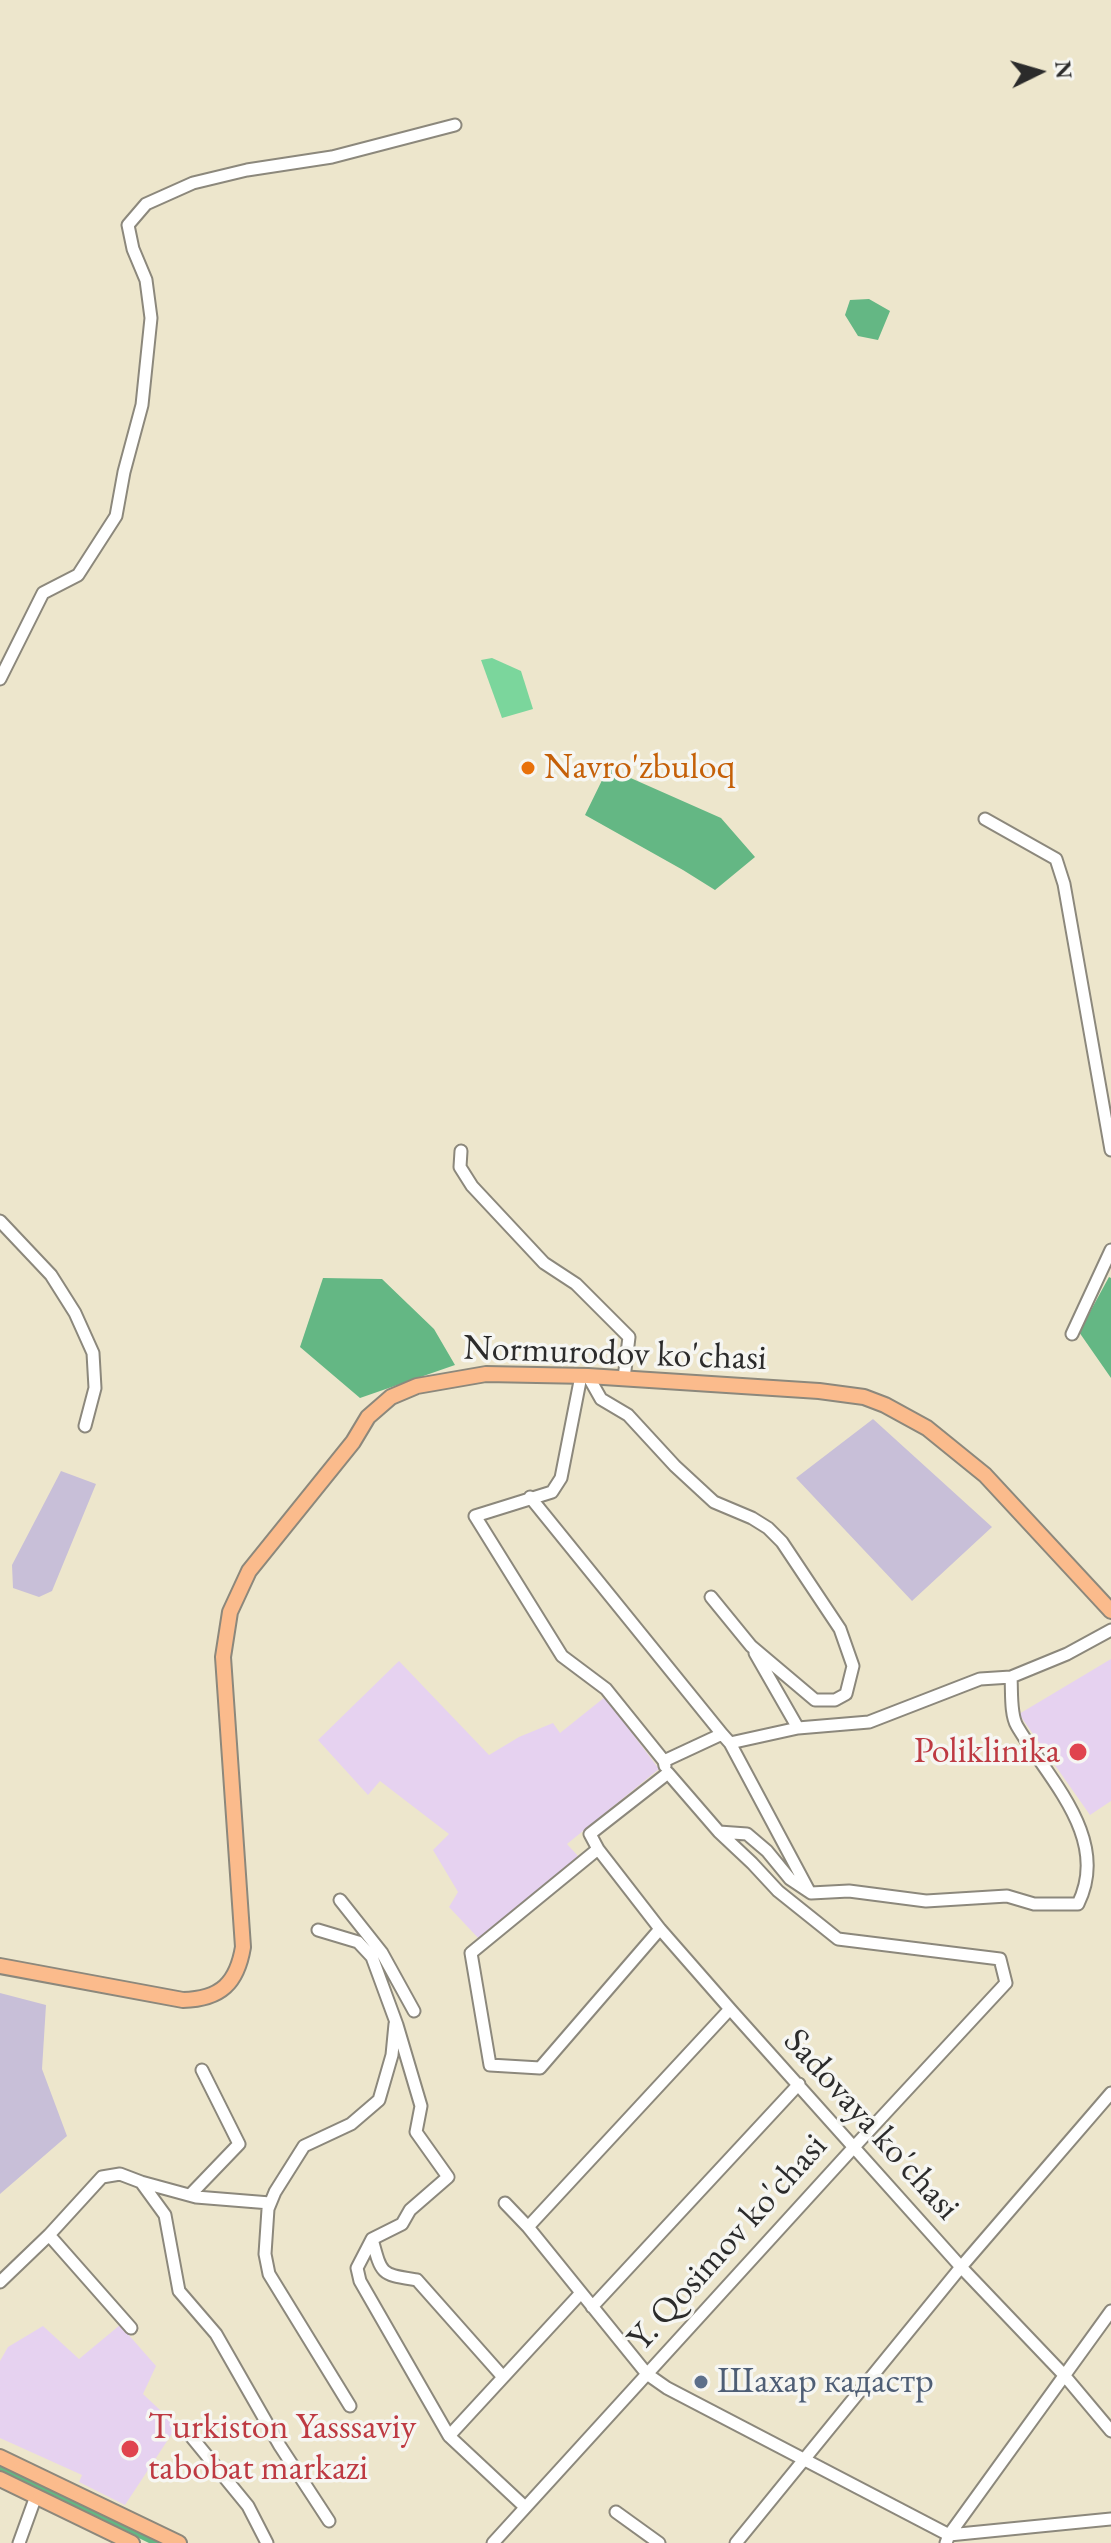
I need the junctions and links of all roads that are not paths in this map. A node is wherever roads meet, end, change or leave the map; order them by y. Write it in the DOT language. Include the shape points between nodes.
graph roads {
  1 [pos="455,125"];
  2 [pos="0,651"];
  3 [pos="15,651"];
  4 [pos="0,679"];
  5 [pos="985,819"];
  6 [pos="1111,1150"];
  7 [pos="461,1151"];
  8 [pos="0,1221"];
  9 [pos="1111,1250"];
  10 [pos="1072,1334"];
  11 [pos="585,1376"];
  12 [pos="624,1378"];
  13 [pos="85,1426"];
  14 [pos="530,1497"];
  15 [pos="711,1597"];
  16 [pos="1111,1611"];
  17 [pos="1111,1630"];
  18 [pos="751,1646"];
  19 [pos="1011,1677"];
  20 [pos="798,1728"];
  21 [pos="726,1738"];
  22 [pos="666,1767"];
  23 [pos="719,1832"];
  24 [pos="598,1849"];
  25 [pos="811,1893"];
  26 [pos="340,1900"];
  27 [pos="660,1929"];
  28 [pos="318,1930"];
  29 [pos="0,1966"];
  30 [pos="730,2009"];
  31 [pos="414,2011"];
  32 [pos="395,2020"];
  33 [pos="202,2070"];
  34 [pos="799,2084"];
  35 [pos="1111,2093"];
  36 [pos="854,2147"];
  37 [pos="141,2182"];
  38 [pos="190,2195"];
  39 [pos="270,2203"];
  40 [pos="505,2203"];
  41 [pos="528,2227"];
  42 [pos="49,2235"];
  43 [pos="372,2239"];
  44 [pos="961,2267"];
  45 [pos="0,2282"];
  46 [pos="580,2294"];
  47 [pos="592,2307"];
  48 [pos="1111,2311"];
  49 [pos="131,2328"];
  50 [pos="647,2374"];
  51 [pos="1064,2375"];
  52 [pos="503,2377"];
  53 [pos="350,2406"];
  54 [pos="185,2429"];
  55 [pos="1111,2431"];
  56 [pos="449,2436"];
  57 [pos="0,2457"];
  58 [pos="802,2459"];
  59 [pos="0,2479"];
  60 [pos="36,2496"];
  61 [pos="525,2507"];
  62 [pos="616,2512"];
  63 [pos="1111,2519"];
  64 [pos="329,2521"];
  65 [pos="1018,2529"];
  66 [pos="948,2539"];
  67 [pos="19,2543"];
  68 [pos="132,2543"];
  69 [pos="179,2543"];
  70 [pos="267,2543"];
  71 [pos="493,2543"];
  72 [pos="659,2543"];
  73 [pos="736,2543"];
  74 [pos="1018,2543"];
  1 -- 3 [label="street" via="332,157 193,183 146,204 128,225 146,280 151,318 142,405 116,516 78,575 43,593"];
  2 -- 3 [label="street"];
  3 -- 4 [label="street"];
  5 -- 6 [label="street" via="1056,859"];
  7 -- 12 [label="street" via="460,1167 472,1186 544,1263 576,1284 629,1337"];
  8 -- 13 [label="street" via="51,1275 93,1353 95,1388"];
  9 -- 10 [label="street"];
  11 -- 12 [label="main road, Normurodov ko'chasi"];
  11 -- 14 [label="street" via="561,1478 552,1492"];
  11 -- 18 [label="street" via="601,1399 628,1415 714,1502 752,1518 782,1542 840,1629 853,1666 846,1694 815,1700"];
  11 -- 29 [label="main road, Normurodov ko'chasi" via="471,1375 391,1397 368,1417 241,1585 230,1612 223,1657 243,1935 231,1982 203,1998 183,2000"];
  12 -- 16 [label="main road, Normurodov ko'chasi" via="842,1393 885,1405 967,1458"];
  14 -- 21 [label="street"];
  14 -- 22 [label="street" via="475,1516 562,1656 606,1689"];
  15 -- 18 [label="street"];
  17 -- 19 [label="street"];
  18 -- 20 [label="street"];
  19 -- 20 [label="street" via="980,1679 869,1722"];
  19 -- 25 [label="street" via="1015,1723 1083,1815 1094,1854 1092,1886 1078,1904 1034,1904 1007,1896 926,1901 849,1891"];
  20 -- 21 [label="street"];
  21 -- 22 [label="street"];
  21 -- 25 [label="street"];
  22 -- 23 [label="street"];
  22 -- 24 [label="street" via="590,1834"];
  23 -- 25 [label="street" via="747,1834"];
  23 -- 36 [label="street, Y. Qosimov ko'chasi" via="778,1891 838,1939 1000,1959 1006,1983"];
  24 -- 27 [label="street, Sadovaya ko'chasi"];
  24 -- 27 [label="street" via="471,1953 490,2065 540,2068"];
  26 -- 31 [label="street" via="382,1953"];
  27 -- 30 [label="street, Sadovaya ko'chasi"];
  28 -- 32 [label="street" via="358,1942 372,1957"];
  30 -- 34 [label="street, Sadovaya ko'chasi"];
  30 -- 41 [label="street"];
  32 -- 39 [label="street" via="379,2100 351,2124 304,2146"];
  32 -- 43 [label="street" via="421,2106 416,2132 448,2177 410,2210 402,2224"];
  33 -- 38 [label="street" via="239,2144"];
  34 -- 36 [label="street, Sadovaya ko'chasi"];
  34 -- 47 [label="street"];
  35 -- 44 [label="street"];
  36 -- 44 [label="street, Sadovaya ko'chasi"];
  36 -- 50 [label="street, Y. Qosimov ko'chasi"];
  37 -- 38 [label="street"];
  37 -- 42 [label="street" via="120,2174 102,2177"];
  37 -- 64 [label="street" via="165,2215 179,2291 216,2334"];
  38 -- 39 [label="street"];
  39 -- 53 [label="street" via="265,2254 269,2274"];
  40 -- 41 [label="street"];
  41 -- 46 [label="street"];
  42 -- 45 [label="street"];
  42 -- 49 [label="street"];
  43 -- 52 [label="street" via="380,2268 393,2278 417,2280"];
  43 -- 56 [label="street" via="357,2268 360,2281"];
  44 -- 51 [label="street, Sadovaya ko'chasi"];
  44 -- 58 [label="street"];
  46 -- 47 [label="street"];
  46 -- 52 [label="street"];
  47 -- 50 [label="street"];
  48 -- 51 [label="street"];
  50 -- 58 [label="street"];
  50 -- 61 [label="street, Y. Qosimov ko'chasi"];
  51 -- 55 [label="street, Sadovaya ko'chasi"];
  51 -- 66 [label="street"];
  52 -- 56 [label="street"];
  54 -- 70 [label="street" via="248,2506"];
  56 -- 61 [label="street"];
  57 -- 69 [label="main road"];
  58 -- 66 [label="street"];
  58 -- 73 [label="street"];
  59 -- 60 [label="main road"];
  60 -- 67 [label="street"];
  60 -- 68 [label="main road"];
  61 -- 71 [label="street, Y. Qosimov ko'chasi"];
  62 -- 72 [label="street"];
  63 -- 65 [label="street"];
  65 -- 66 [label="street"];
  65 -- 74 [label="street"];
}
